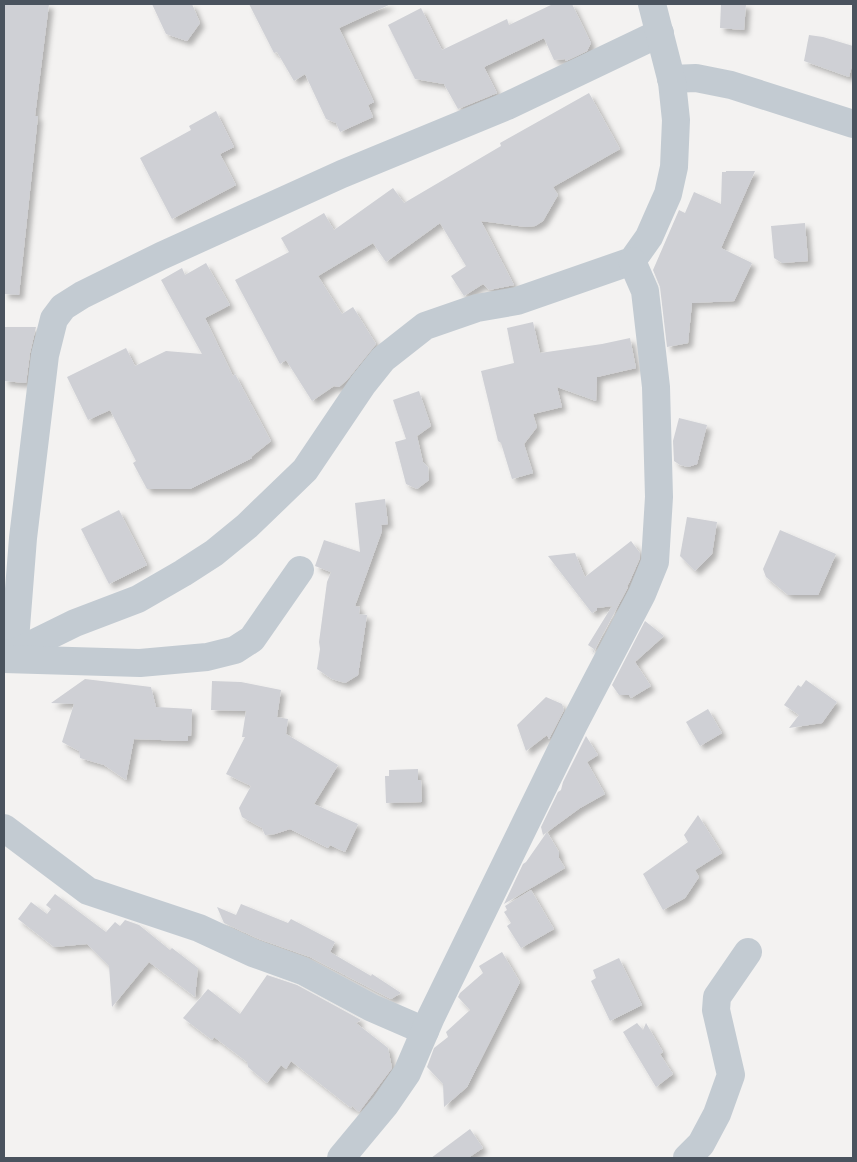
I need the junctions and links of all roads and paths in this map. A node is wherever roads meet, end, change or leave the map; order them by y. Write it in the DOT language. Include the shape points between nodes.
graph roads {
  1 [pos="652,4"];
  2 [pos="660,33"];
  3 [pos="671,79"];
  4 [pos="853,124"];
  5 [pos="632,261"];
  6 [pos="300,570"];
  7 [pos="7,655"];
  8 [pos="4,828"];
  9 [pos="748,952"];
  10 [pos="425,1031"];
  11 [pos="341,1158"];
  12 [pos="687,1158"];
  1 -- 2 [label="street"];
  2 -- 3 [label="street"];
  2 -- 7 [label="street" via="507,106 342,174 161,256 63,306 54,320 45,355"];
  3 -- 4 [label="street" via="696,78 731,85"];
  3 -- 5 [label="street" via="676,120 674,167 668,194 649,237"];
  5 -- 7 [label="street" via="517,301 477,308 426,326 383,359 304,470 247,526 214,553 138,599 75,623"];
  5 -- 10 [label="street" via="645,291 656,387 659,497 655,562"];
  6 -- 7 [label="street" via="252,638 235,650 207,657 140,663"];
  8 -- 10 [label="street" via="88,891 199,928 303,971 372,1008"];
  9 -- 12 [label="street" via="717,997 716,1010 731,1076 717,1114 700,1144"];
  10 -- 11 [label="street" via="407,1073"];
}
